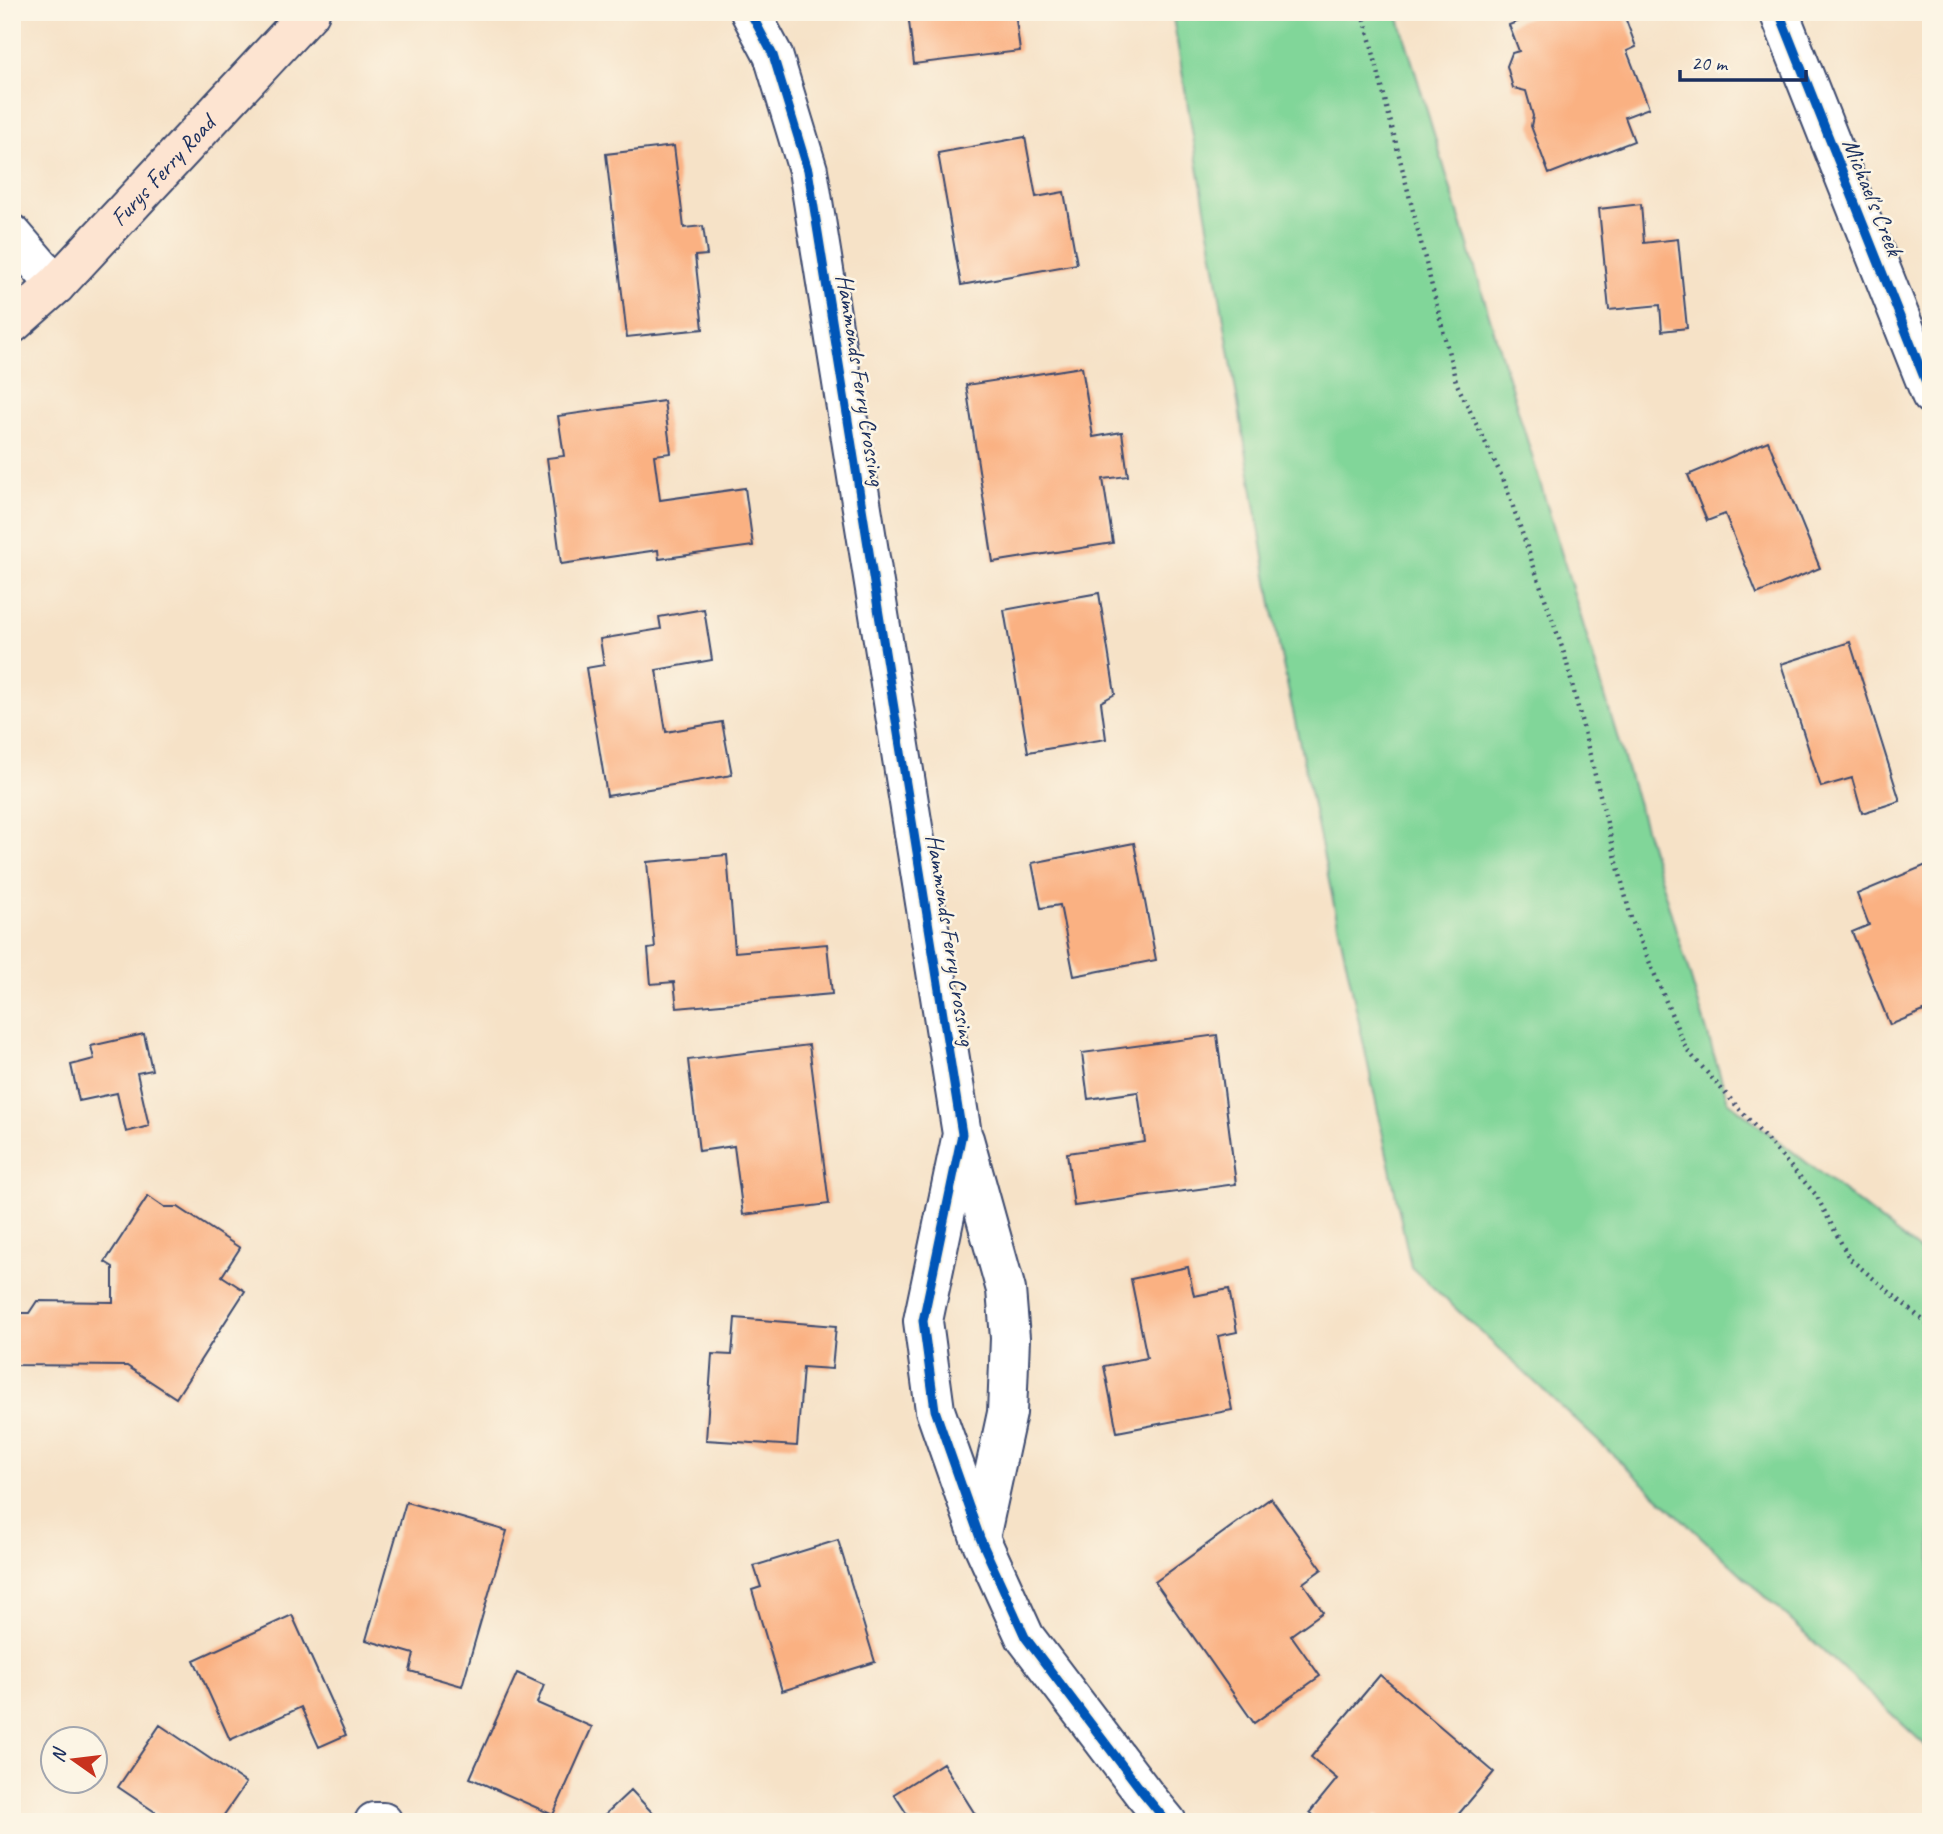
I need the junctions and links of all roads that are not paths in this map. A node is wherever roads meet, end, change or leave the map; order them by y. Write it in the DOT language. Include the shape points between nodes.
graph roads {
  1 [pos="310,12"];
  2 [pos="750,12"];
  3 [pos="1779,12"];
  4 [pos="12,234"];
  5 [pos="56,285"];
  6 [pos="12,324"];
  7 [pos="1931,395"];
  8 [pos="962,1134"];
  9 [pos="980,1538"];
  10 [pos="374,1822"];
  11 [pos="383,1822"];
  12 [pos="1167,1822"];
  1 -- 5 [label="main road, Furys Ferry Road"];
  2 -- 8 [label="street, Hammonds Ferry Crossing" via="773,55 808,170"];
  3 -- 7 [label="street, Michael's Creek"];
  4 -- 5 [label="street"];
  5 -- 6 [label="main road, Furys Ferry Road"];
  8 -- 9 [label="street" via="1006,1290 1010,1338 1007,1413"];
  8 -- 9 [label="street, Hammonds Ferry Crossing" via="923,1321 935,1410"];
  9 -- 12 [label="street, Hammonds Ferry Crossing" via="1025,1637"];
  10 -- 11 [label="street"];
}
